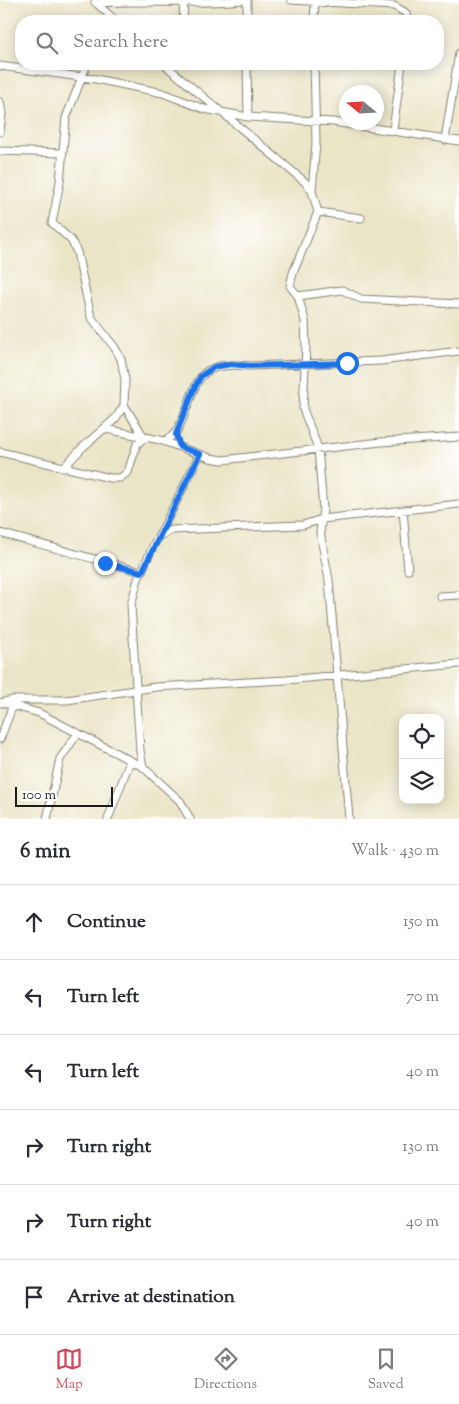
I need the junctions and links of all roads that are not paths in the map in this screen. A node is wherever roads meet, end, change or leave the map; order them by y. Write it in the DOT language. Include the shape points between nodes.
graph roads {
  1 [pos="243,0"];
  2 [pos="247,0"];
  3 [pos="290,0"];
  4 [pos="94,1"];
  5 [pos="314,1"];
  6 [pos="184,2"];
  7 [pos="371,3"];
  8 [pos="106,15"];
  9 [pos="183,15"];
  10 [pos="247,15"];
  11 [pos="314,15"];
  12 [pos="406,15"];
  13 [pos="459,53"];
  14 [pos="0,66"];
  15 [pos="15,68"];
  16 [pos="30,70"];
  17 [pos="85,70"];
  18 [pos="172,70"];
  19 [pos="247,70"];
  20 [pos="314,70"];
  21 [pos="401,70"];
  22 [pos="174,72"];
  23 [pos="82,77"];
  24 [pos="456,85"];
  25 [pos="0,102"];
  26 [pos="220,112"];
  27 [pos="248,117"];
  28 [pos="315,121"];
  29 [pos="393,130"];
  30 [pos="0,132"];
  31 [pos="445,140"];
  32 [pos="459,141"];
  33 [pos="0,151"];
  34 [pos="62,152"];
  35 [pos="312,191"];
  36 [pos="318,212"];
  37 [pos="362,218"];
  38 [pos="298,296"];
  39 [pos="459,304"];
  40 [pos="459,351"];
  41 [pos="305,363"];
  42 [pos="124,405"];
  43 [pos="106,429"];
  44 [pos="176,434"];
  45 [pos="459,437"];
  46 [pos="144,438"];
  47 [pos="164,441"];
  48 [pos="180,447"];
  49 [pos="318,448"];
  50 [pos="0,452"];
  51 [pos="200,454"];
  52 [pos="63,468"];
  53 [pos="459,504"];
  54 [pos="403,510"];
  55 [pos="322,519"];
  56 [pos="0,533"];
  57 [pos="159,536"];
  58 [pos="408,570"];
  59 [pos="142,572"];
  60 [pos="459,595"];
  61 [pos="440,596"];
  62 [pos="459,664"];
  63 [pos="338,674"];
  64 [pos="137,691"];
  65 [pos="26,700"];
  66 [pos="2,703"];
  67 [pos="17,706"];
  68 [pos="78,733"];
  69 [pos="0,739"];
  70 [pos="140,751"];
  71 [pos="131,762"];
  72 [pos="143,767"];
  73 [pos="47,819"];
  74 [pos="108,819"];
  75 [pos="190,819"];
  76 [pos="349,819"];
  1 -- 6 [label="street"];
  2 -- 10 [label="street"];
  3 -- 5 [label="street"];
  4 -- 6 [label="street"];
  4 -- 8 [label="street"];
  5 -- 7 [label="street"];
  5 -- 11 [label="street"];
  6 -- 9 [label="street"];
  7 -- 12 [label="street" via="394,6"];
  13 -- 24 [label="street"];
  14 -- 15 [label="street"];
  16 -- 23 [label="street"];
  17 -- 23 [label="street"];
  18 -- 22 [label="street"];
  19 -- 27 [label="street"];
  20 -- 28 [label="street"];
  21 -- 29 [label="street"];
  22 -- 26 [label="street"];
  23 -- 26 [label="street" via="162,93"];
  23 -- 34 [label="street" via="66,118"];
  24 -- 31 [label="street"];
  25 -- 30 [label="street"];
  26 -- 27 [label="street"];
  26 -- 35 [label="street"];
  27 -- 28 [label="street"];
  28 -- 29 [label="street"];
  28 -- 35 [label="street"];
  29 -- 31 [label="street"];
  31 -- 32 [label="street"];
  33 -- 34 [label="street"];
  34 -- 42 [label="street" via="52,223 71,240 80,261 91,317 121,359 125,380"];
  35 -- 36 [label="street"];
  36 -- 37 [label="street"];
  36 -- 38 [label="street" via="290,281"];
  38 -- 39 [label="street" via="342,290 361,299"];
  38 -- 41 [label="street" via="305,321"];
  40 -- 41 [label="street" via="381,361"];
  41 -- 44 [label="street" via="214,367 197,381"];
  41 -- 49 [label="street" via="303,409"];
  42 -- 43 [label="street"];
  42 -- 46 [label="street"];
  43 -- 46 [label="street"];
  43 -- 52 [label="street"];
  44 -- 47 [label="street"];
  44 -- 48 [label="street"];
  45 -- 49 [label="street"];
  46 -- 47 [label="street"];
  46 -- 52 [label="street" via="137,444 128,472 120,478"];
  47 -- 48 [label="street"];
  48 -- 51 [label="street"];
  49 -- 51 [label="street" via="222,460"];
  49 -- 55 [label="street"];
  50 -- 52 [label="street"];
  51 -- 57 [label="street"];
  53 -- 54 [label="street"];
  54 -- 55 [label="street"];
  54 -- 58 [label="street"];
  55 -- 57 [label="street" via="280,527 172,530"];
  55 -- 63 [label="street" via="320,532 329,580"];
  56 -- 59 [label="street"];
  57 -- 59 [label="street"];
  59 -- 64 [label="street" via="130,605"];
  60 -- 61 [label="street"];
  62 -- 63 [label="street"];
  63 -- 64 [label="street"];
  63 -- 76 [label="street"];
  64 -- 65 [label="street" via="66,700"];
  64 -- 70 [label="street"];
  65 -- 66 [label="street"];
  65 -- 67 [label="street"];
  66 -- 67 [label="street"];
  67 -- 68 [label="street" via="39,713"];
  67 -- 69 [label="street"];
  68 -- 71 [label="street"];
  68 -- 73 [label="street" via="60,759"];
  70 -- 71 [label="street"];
  70 -- 72 [label="street"];
  71 -- 72 [label="street"];
  71 -- 74 [label="street"];
  72 -- 75 [label="street" via="180,801"];
}
